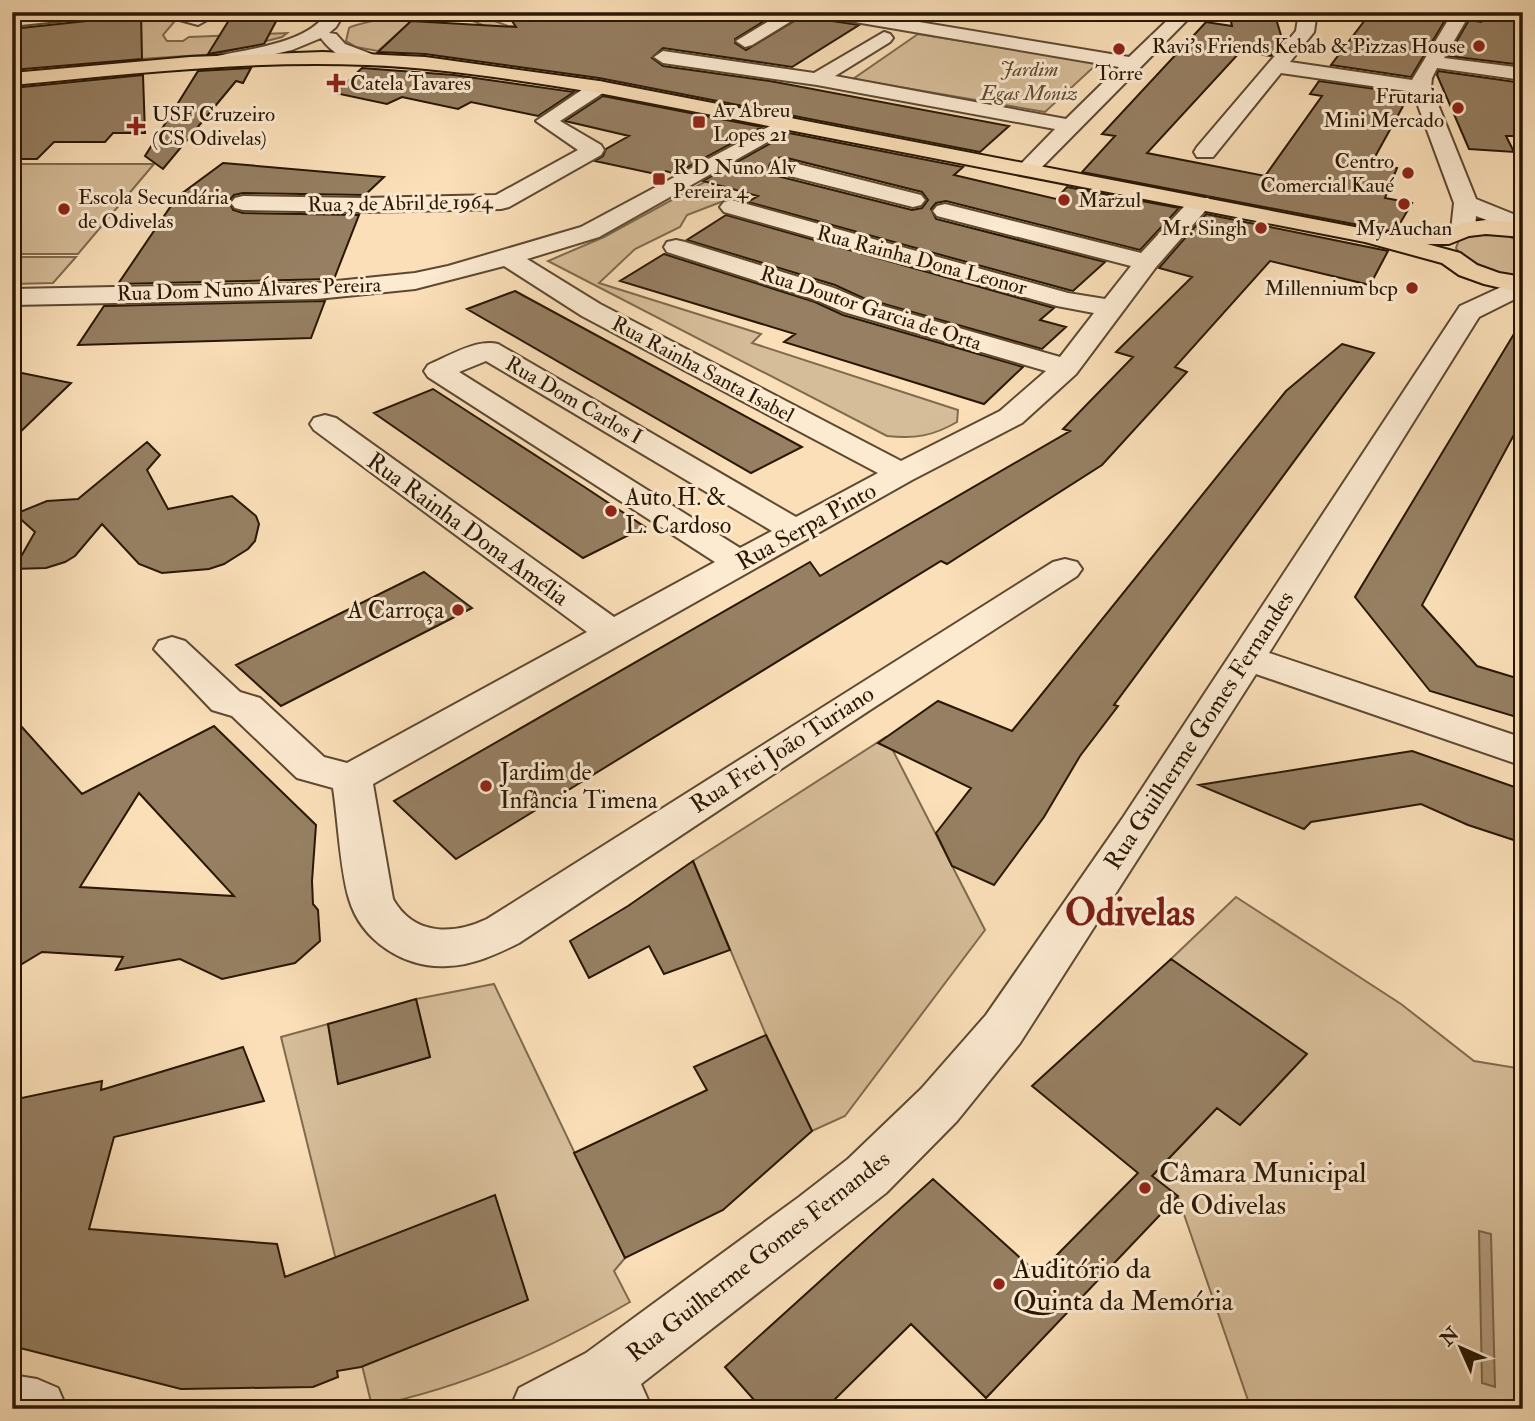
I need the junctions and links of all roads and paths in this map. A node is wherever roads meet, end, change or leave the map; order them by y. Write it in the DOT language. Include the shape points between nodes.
graph roads {
  1 [pos="96,12"];
  2 [pos="170,12"];
  3 [pos="797,12"];
  4 [pos="827,12"];
  5 [pos="959,12"];
  6 [pos="1186,12"];
  7 [pos="1308,12"];
  8 [pos="1462,12"];
  9 [pos="860,15"];
  10 [pos="12,21"];
  11 [pos="196,22"];
  12 [pos="327,28"];
  13 [pos="960,34"];
  14 [pos="884,38"];
  15 [pos="745,41"];
  16 [pos="663,57"];
  17 [pos="304,58"];
  18 [pos="366,59"];
  19 [pos="220,61"];
  20 [pos="1432,62"];
  21 [pos="1134,64"];
  22 [pos="1276,66"];
  23 [pos="1523,75"];
  24 [pos="12,79"];
  25 [pos="817,79"];
  26 [pos="599,87"];
  27 [pos="1421,87"];
  28 [pos="787,123"];
  29 [pos="1070,126"];
  30 [pos="1205,152"];
  31 [pos="782,167"];
  32 [pos="1027,169"];
  33 [pos="913,200"];
  34 [pos="1200,203"];
  35 [pos="1466,203"];
  36 [pos="243,204"];
  37 [pos="732,207"];
  38 [pos="945,211"];
  39 [pos="1523,228"];
  40 [pos="676,247"];
  41 [pos="1458,249"];
  42 [pos="509,258"];
  43 [pos="1147,262"];
  44 [pos="1523,285"];
  45 [pos="12,297"];
  46 [pos="1113,308"];
  47 [pos="1469,312"];
  48 [pos="1066,368"];
  49 [pos="325,424"];
  50 [pos="901,473"];
  51 [pos="796,531"];
  52 [pos="739,562"];
  53 [pos="1065,569"];
  54 [pos="612,633"];
  55 [pos="172,649"];
  56 [pos="1246,658"];
  57 [pos="1523,752"];
  58 [pos="352,778"];
  59 [pos="615,1391"];
  60 [pos="12,1405"];
  61 [pos="37,1409"];
  62 [pos="540,1409"];
  1 -- 10 [label="street"];
  2 -- 11 [label="street"];
  3 -- 15 [label="street"];
  4 -- 9 [label="street"];
  5 -- 13 [label="street"];
  6 -- 21 [label="street"];
  7 -- 22 [label="street" via="1305,32"];
  8 -- 20 [label="street"];
  9 -- 13 [label="street"];
  12 -- 17 [label="street" via="317,53"];
  12 -- 18 [label="street" via="338,48"];
  12 -- 19 [label="street" via="280,47"];
  13 -- 21 [label="street"];
  14 -- 25 [label="street"];
  16 -- 25 [label="street"];
  17 -- 18 [label="main road"];
  17 -- 19 [label="main road"];
  18 -- 26 [label="main road" via="472,67"];
  19 -- 24 [label="main road"];
  20 -- 23 [label="street"];
  20 -- 27 [label="street"];
  21 -- 29 [label="street"];
  22 -- 27 [label="street"];
  22 -- 30 [label="street"];
  25 -- 29 [label="street"];
  26 -- 28 [label="main road"];
  26 -- 36 [label="street, Rua 3 de Abril de 1964" via="546,121 593,150 501,202"];
  27 -- 35 [label="street"];
  28 -- 32 [label="main road"];
  28 -- 42 [label="street, Rua Dom Nuno Álvares Pereira" via="590,232"];
  29 -- 32 [label="street"];
  31 -- 33 [label="street"];
  32 -- 34 [label="main road"];
  34 -- 41 [label="main road"];
  34 -- 43 [label="street, Rua Serpa Pinto"];
  35 -- 39 [label="street"];
  35 -- 41 [label="street"];
  37 -- 46 [label="street, Rua Rainha Dona Leonor" via="1066,300"];
  38 -- 43 [label="street"];
  39 -- 41 [label="main road" via="1486,227"];
  40 -- 48 [label="street, Rua Doutor Garcia de Orta" via="853,306"];
  41 -- 44 [label="main road" via="1493,279"];
  41 -- 47 [label="street"];
  42 -- 45 [label="street, Rua Dom Nuno Álvares Pereira" via="415,281 352,288"];
  42 -- 50 [label="street, Rua Rainha Santa Isabel" via="591,310"];
  43 -- 46 [label="street, Rua Serpa Pinto"];
  44 -- 47 [label="street"];
  46 -- 48 [label="street, Rua Serpa Pinto"];
  47 -- 56 [label="street, Rua Guilherme Gomes Fernandes"];
  48 -- 50 [label="street, Rua Serpa Pinto" via="1011,417"];
  49 -- 54 [label="street, Rua Rainha Dona Amélia"];
  50 -- 51 [label="street, Rua Serpa Pinto"];
  51 -- 52 [label="street, Rua Serpa Pinto"];
  51 -- 52 [label="street, Rua Dom Carlos I" via="488,350 438,371"];
  52 -- 54 [label="street, Rua Serpa Pinto"];
  53 -- 58 [label="street, Rua Frei João Turiano" via="503,931 473,945 434,948 414,944 387,928 377,915"];
  54 -- 58 [label="street, Rua Serpa Pinto"];
  55 -- 58 [label="street" via="226,701 246,707 311,768"];
  56 -- 57 [label="street"];
  56 -- 59 [label="street, Rua Guilherme Gomes Fernandes" via="1003,1029 939,1105 867,1175"];
  59 -- 62 [label="street, Rua Guilherme Gomes Fernandes"];
  60 -- 61 [label="street"];
}
